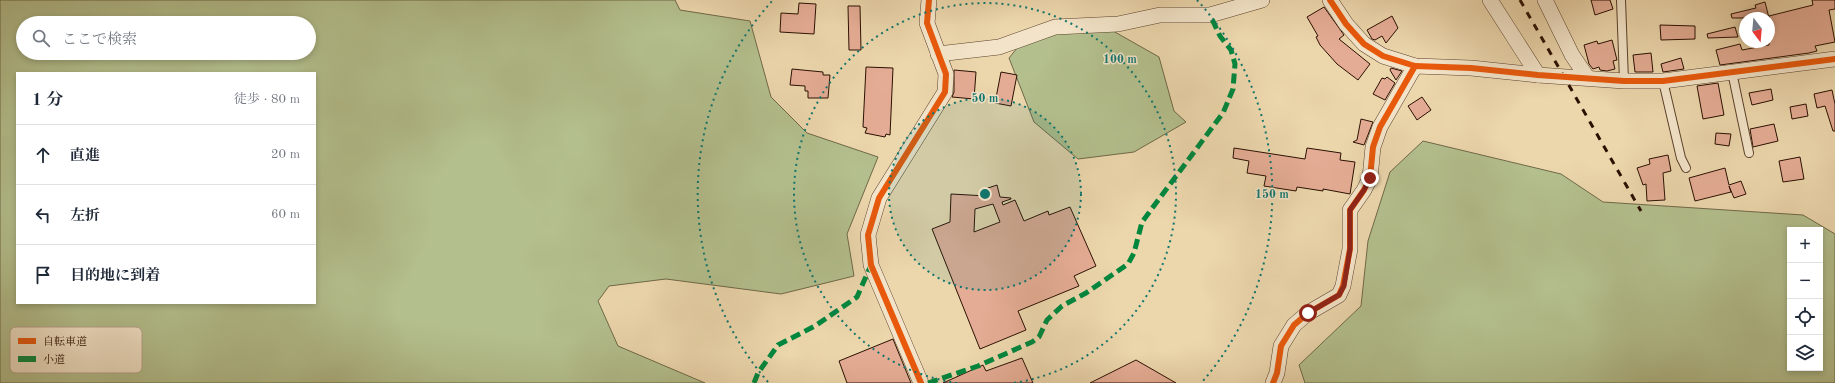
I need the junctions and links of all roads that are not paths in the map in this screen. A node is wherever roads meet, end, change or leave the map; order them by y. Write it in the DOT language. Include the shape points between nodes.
graph roads {
  1 [pos="929,0"];
  2 [pos="1262,0"];
  3 [pos="1330,0"];
  4 [pos="1490,0"];
  5 [pos="1544,0"];
  6 [pos="1621,0"];
  7 [pos="938,54"];
  8 [pos="1835,59"];
  9 [pos="1415,66"];
  10 [pos="1732,72"];
  11 [pos="1538,75"];
  12 [pos="1587,77"];
  13 [pos="1624,81"];
  14 [pos="1663,81"];
  15 [pos="1748,153"];
  16 [pos="1686,168"];
  17 [pos="921,383"];
  18 [pos="1272,383"];
  1 -- 7 [label="street" via="927,23"];
  2 -- 7 [label="street" via="1210,15 1160,15 1118,24 1055,27 999,47"];
  3 -- 9 [label="street" via="1346,24 1364,44 1383,56"];
  4 -- 11 [label="street"];
  5 -- 12 [label="street" via="1572,55"];
  6 -- 13 [label="lane"];
  7 -- 17 [label="street" via="946,74 945,92 879,198 868,235 871,265"];
  8 -- 10 [label="street"];
  9 -- 11 [label="street" via="1471,68"];
  9 -- 18 [label="street" via="1380,127 1373,148 1370,178 1350,210 1350,249 1344,286 1339,295 1308,313 1294,325 1281,346 1277,374"];
  10 -- 14 [label="street"];
  10 -- 15 [label="lane"];
  11 -- 12 [label="street"];
  12 -- 13 [label="street"];
  13 -- 14 [label="street"];
  14 -- 16 [label="lane"];
}
